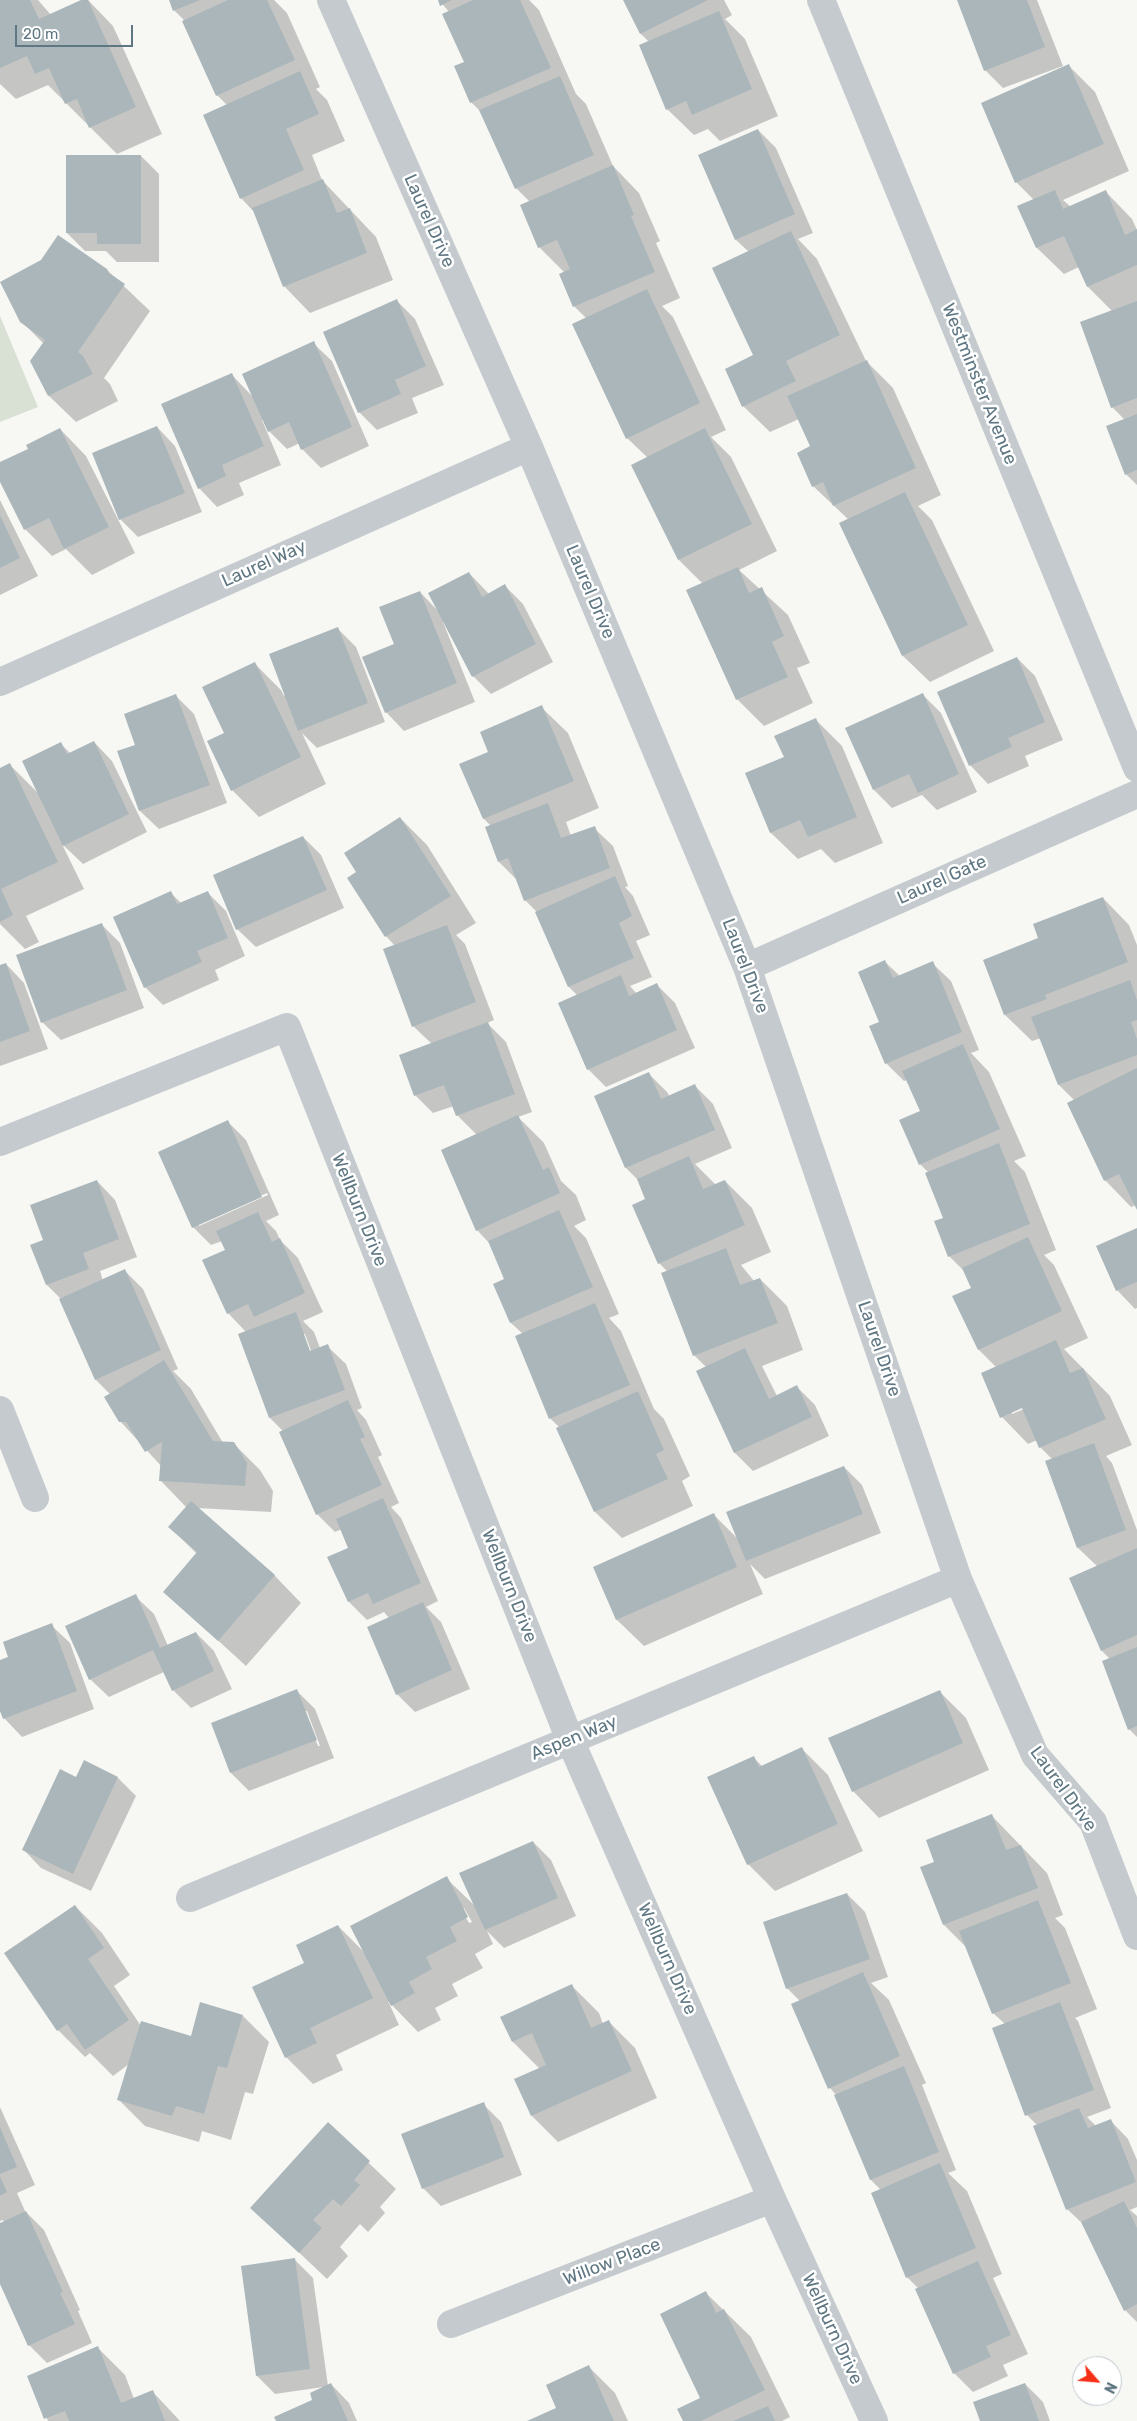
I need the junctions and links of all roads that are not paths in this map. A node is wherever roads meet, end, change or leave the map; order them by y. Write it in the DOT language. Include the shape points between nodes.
graph roads {
  1 [pos="331,0"];
  2 [pos="821,0"];
  3 [pos="529,447"];
  4 [pos="0,682"];
  5 [pos="1137,768"];
  6 [pos="1137,794"];
  7 [pos="747,967"];
  8 [pos="0,1142"];
  9 [pos="0,1410"];
  10 [pos="36,1498"];
  11 [pos="958,1579"];
  12 [pos="570,1740"];
  13 [pos="190,1898"];
  14 [pos="1137,1936"];
  15 [pos="772,2199"];
  16 [pos="452,2324"];
  17 [pos="874,2421"];
  1 -- 3 [label="street, Laurel Drive"];
  2 -- 5 [label="street, Westminster Avenue"];
  3 -- 4 [label="street, Laurel Way"];
  3 -- 7 [label="street, Laurel Drive"];
  6 -- 7 [label="street, Laurel Gate"];
  7 -- 11 [label="street, Laurel Drive"];
  8 -- 12 [label="street, Wellburn Drive" via="287,1027"];
  9 -- 10 [label="street"];
  11 -- 12 [label="street, Aspen Way"];
  11 -- 14 [label="street, Laurel Drive" via="1035,1755 1093,1822"];
  12 -- 13 [label="street, Aspen Way"];
  12 -- 15 [label="street, Wellburn Drive"];
  15 -- 16 [label="street, Willow Place"];
  15 -- 17 [label="street, Wellburn Drive"];
}
